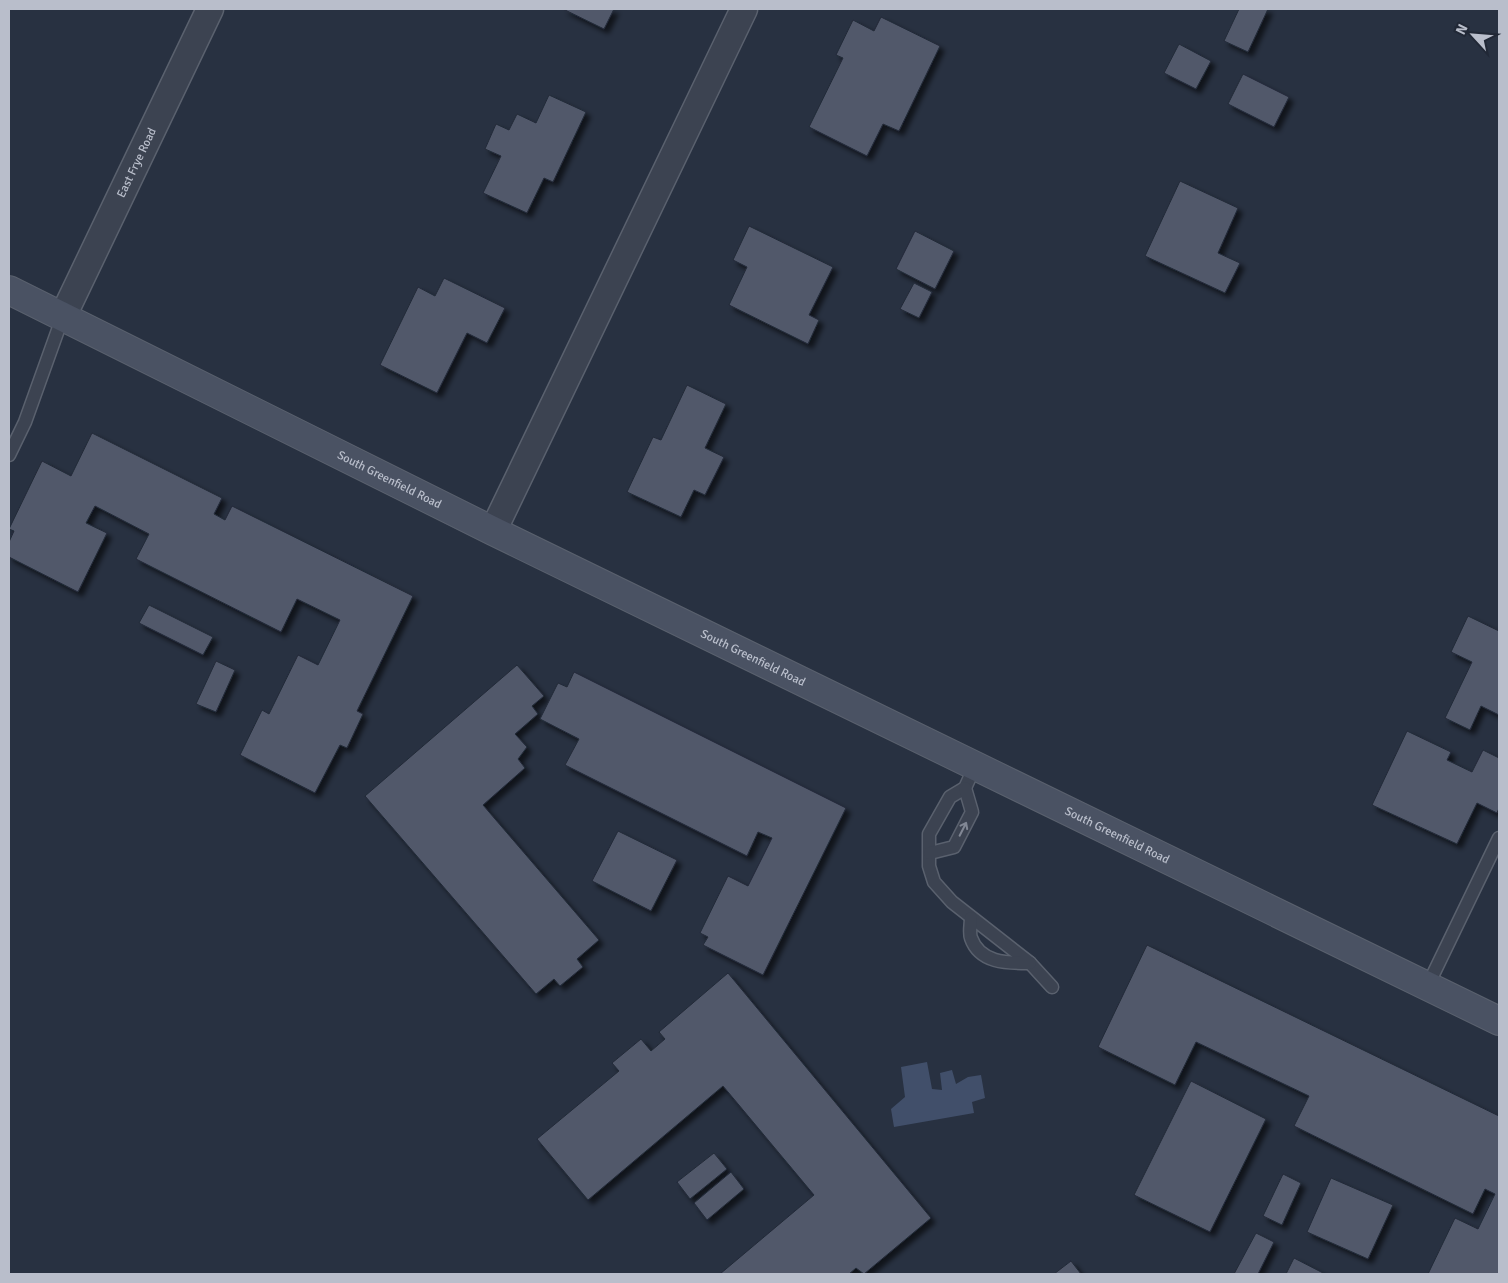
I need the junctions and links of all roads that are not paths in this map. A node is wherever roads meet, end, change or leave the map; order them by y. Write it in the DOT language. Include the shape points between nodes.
graph roads {
  1 [pos="210,9"];
  2 [pos="744,9"];
  3 [pos="9,290"];
  4 [pos="62,316"];
  5 [pos="9,455"];
  6 [pos="493,531"];
  7 [pos="970,777"];
  8 [pos="1499,838"];
  9 [pos="930,853"];
  10 [pos="971,918"];
  11 [pos="1030,963"];
  12 [pos="1428,985"];
  13 [pos="1052,987"];
  14 [pos="1499,1021"];
  1 -- 4 [label="street, East Frye Road"];
  2 -- 6 [label="street"];
  3 -- 4 [label="street, South Greenfield Road"];
  4 -- 5 [label="lane" via="25,422"];
  4 -- 6 [label="street, South Greenfield Road"];
  6 -- 7 [label="street, South Greenfield Road"];
  7 -- 9 [label="lane" via="950,797 929,834"];
  9 -- 7 [label="lane, one-way" via="954,847 972,812"];
  7 -- 12 [label="street, South Greenfield Road"];
  8 -- 12 [label="lane"];
  9 -- 10 [label="lane" via="929,866 934,882"];
  10 -- 11 [label="lane"];
  10 -- 11 [label="lane" via="971,938 979,950 1000,963"];
  11 -- 13 [label="lane"];
  12 -- 14 [label="street, South Greenfield Road"];
}
